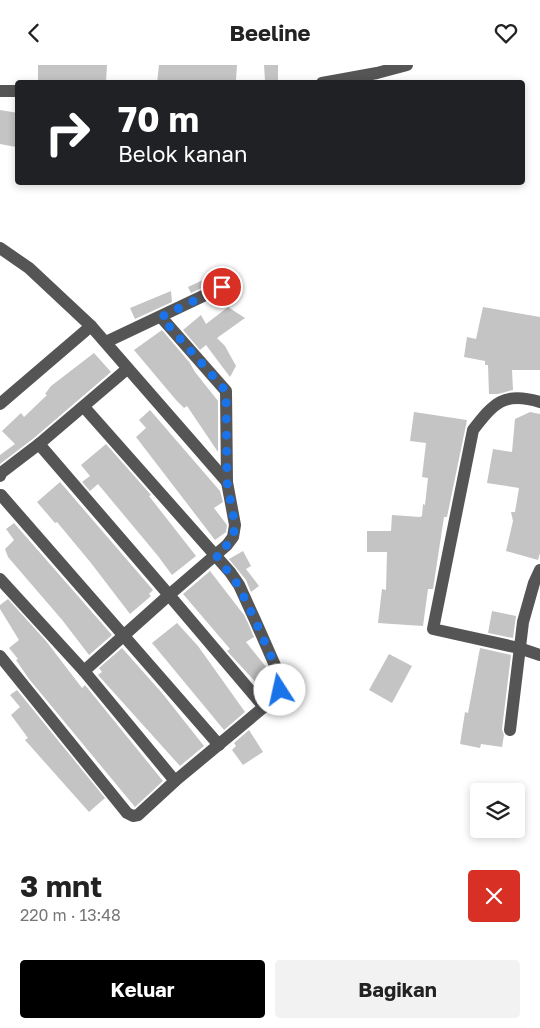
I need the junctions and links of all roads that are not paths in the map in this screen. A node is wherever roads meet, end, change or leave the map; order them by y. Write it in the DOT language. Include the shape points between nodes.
graph roads {
  1 [pos="408,65"];
  2 [pos="338,80"];
  3 [pos="0,91"];
  4 [pos="15,91"];
  5 [pos="0,248"];
  6 [pos="222,287"];
  7 [pos="161,317"];
  8 [pos="91,326"];
  9 [pos="106,342"];
  10 [pos="127,369"];
  11 [pos="540,401"];
  12 [pos="0,404"];
  13 [pos="84,407"];
  14 [pos="39,444"];
  15 [pos="0,473"];
  16 [pos="227,482"];
  17 [pos="0,494"];
  18 [pos="216,555"];
  19 [pos="540,570"];
  20 [pos="0,579"];
  21 [pos="169,595"];
  22 [pos="124,634"];
  23 [pos="519,648"];
  24 [pos="540,655"];
  25 [pos="0,656"];
  26 [pos="84,671"];
  27 [pos="264,707"];
  28 [pos="510,730"];
  29 [pos="219,745"];
  30 [pos="176,781"];
  1 -- 2 [label="street"];
  3 -- 4 [label="street"];
  5 -- 8 [label="street" via="29,268"];
  6 -- 7 [label="street"];
  7 -- 9 [label="street"];
  7 -- 16 [label="street" via="226,391"];
  8 -- 9 [label="street"];
  8 -- 12 [label="street"];
  9 -- 10 [label="street"];
  10 -- 13 [label="street"];
  10 -- 16 [label="street"];
  11 -- 23 [label="street" via="508,399 494,405 473,430 433,629"];
  13 -- 14 [label="street"];
  13 -- 18 [label="street"];
  14 -- 15 [label="street"];
  14 -- 21 [label="street"];
  16 -- 18 [label="street" via="235,525 233,537"];
  17 -- 22 [label="street"];
  18 -- 21 [label="street"];
  18 -- 27 [label="street" via="238,585 281,679 280,690"];
  19 -- 23 [label="street" via="523,622"];
  20 -- 26 [label="street"];
  21 -- 22 [label="street"];
  21 -- 27 [label="street"];
  22 -- 26 [label="street"];
  22 -- 29 [label="street"];
  23 -- 24 [label="street"];
  23 -- 28 [label="street"];
  25 -- 30 [label="street" via="127,813 138,815"];
  26 -- 30 [label="street"];
  27 -- 29 [label="street"];
  29 -- 30 [label="street"];
}
